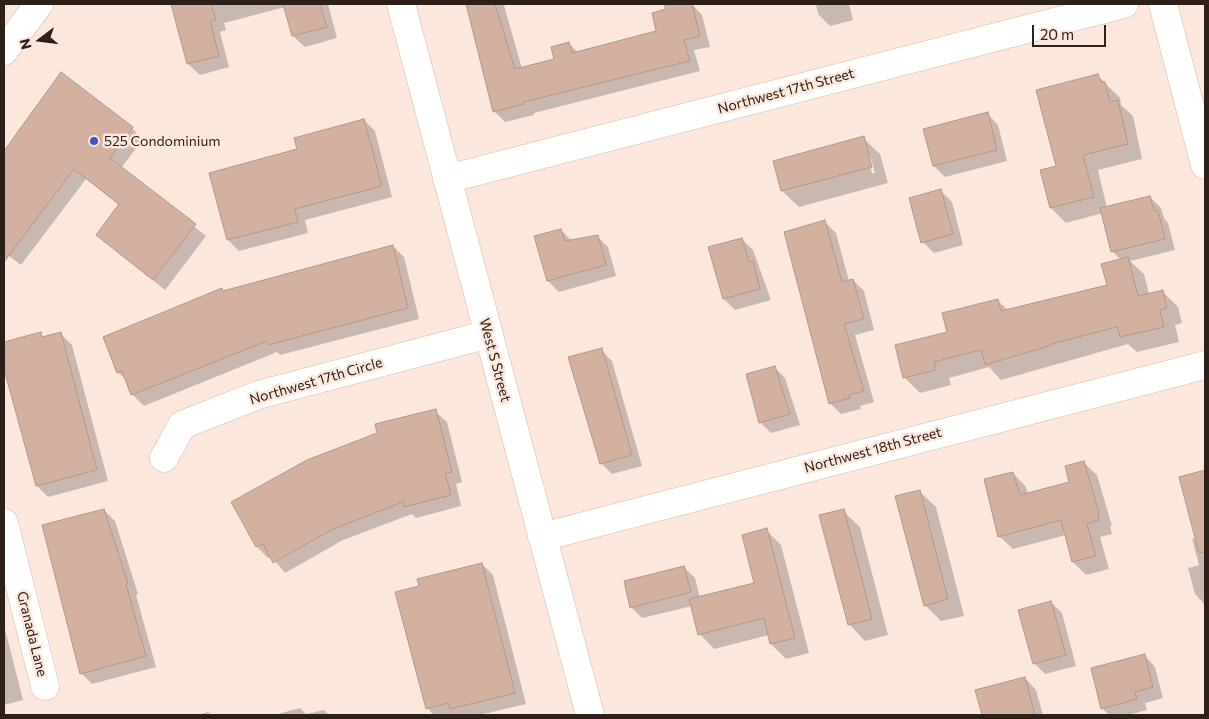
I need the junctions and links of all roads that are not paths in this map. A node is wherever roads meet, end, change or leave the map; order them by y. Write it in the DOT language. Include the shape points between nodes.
graph roads {
  1 [pos="39,4"];
  2 [pos="401,4"];
  3 [pos="1124,4"];
  4 [pos="1164,4"];
  5 [pos="4,51"];
  6 [pos="1205,165"];
  7 [pos="447,179"];
  8 [pos="488,334"];
  9 [pos="1205,365"];
  10 [pos="164,458"];
  11 [pos="4,523"];
  12 [pos="542,537"];
  13 [pos="45,686"];
  14 [pos="590,715"];
  1 -- 5 [label="street"];
  2 -- 7 [label="street, West S Street"];
  3 -- 7 [label="street, Northwest 17th Street"];
  4 -- 6 [label="street"];
  7 -- 8 [label="street, West S Street"];
  8 -- 10 [label="street, Northwest 17th Circle" via="258,396 182,425"];
  8 -- 12 [label="street, West S Street"];
  9 -- 12 [label="street, Northwest 18th Street"];
  11 -- 13 [label="street, Granada Lane"];
  12 -- 14 [label="street, West S Street"];
}
